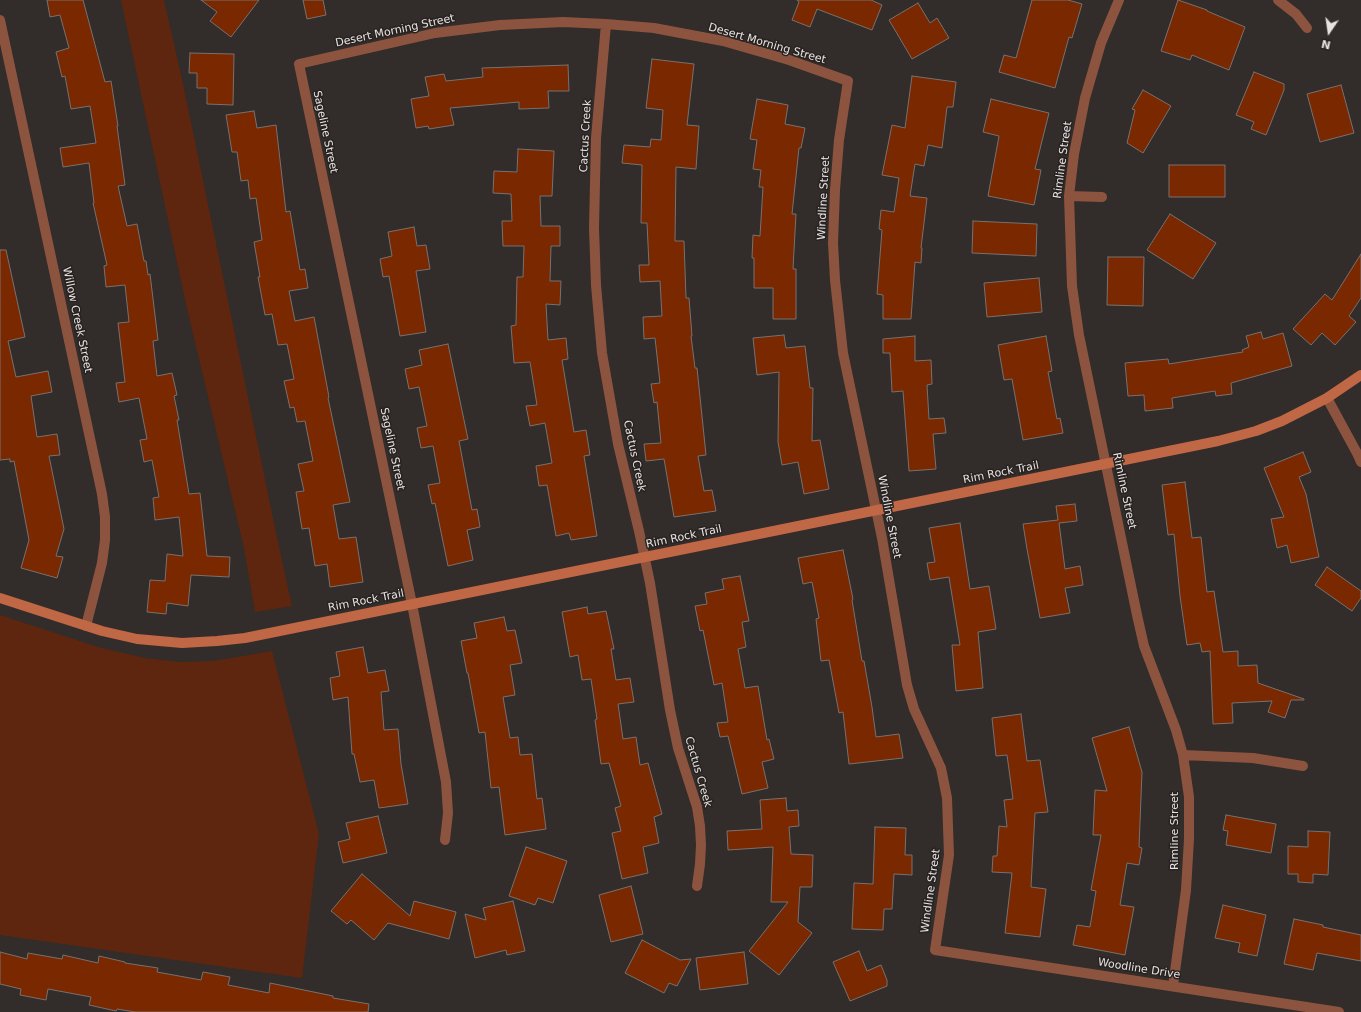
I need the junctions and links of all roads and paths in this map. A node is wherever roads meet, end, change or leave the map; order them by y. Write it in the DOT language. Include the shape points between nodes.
graph roads {
  1 [pos="1119,0"];
  2 [pos="1278,0"];
  3 [pos="0,20"];
  4 [pos="606,24"];
  5 [pos="1306,28"];
  6 [pos="299,64"];
  7 [pos="848,81"];
  8 [pos="1069,196"];
  9 [pos="1102,197"];
  10 [pos="1361,375"];
  11 [pos="1327,398"];
  12 [pos="1361,462"];
  13 [pos="1107,464"];
  14 [pos="876,510"];
  15 [pos="644,557"];
  16 [pos="0,598"];
  17 [pos="412,604"];
  18 [pos="86,626"];
  19 [pos="1183,755"];
  20 [pos="1303,766"];
  21 [pos="445,840"];
  22 [pos="697,886"];
  23 [pos="935,950"];
  24 [pos="1173,986"];
  25 [pos="1339,1012"];
  1 -- 8 [label="street, Rimline Street" via="1101,43 1085,98"];
  2 -- 5 [label="street" via="1296,14"];
  3 -- 18 [label="street, Willow Creek Street" via="102,494 105,540 102,563"];
  4 -- 6 [label="street, Desert Morning Street" via="562,22 500,25 435,33"];
  4 -- 7 [label="street, Desert Morning Street" via="654,28 723,41 789,60"];
  4 -- 15 [label="street, Cactus Creek" via="596,138 596,286 602,353 618,444"];
  6 -- 17 [label="street, Sageline Street"];
  7 -- 14 [label="street, Windline Street" via="835,190 835,280 843,353"];
  8 -- 9 [label="street"];
  8 -- 13 [label="street, Rimline Street" via="1072,286 1079,335"];
  10 -- 11 [label="street, Rim Rock Trail"];
  11 -- 12 [label="street"];
  11 -- 13 [label="street, Rim Rock Trail" via="1256,431"];
  13 -- 14 [label="street, Rim Rock Trail"];
  13 -- 19 [label="street, Rimline Street" via="1144,646"];
  14 -- 15 [label="street, Rim Rock Trail"];
  14 -- 23 [label="street, Windline Street" via="907,685 914,710 941,768 947,798 949,855"];
  15 -- 17 [label="street, Rim Rock Trail"];
  15 -- 22 [label="street, Cactus Creek" via="678,748 697,806 700,864"];
  16 -- 18 [label="street, Rim Rock Trail"];
  17 -- 18 [label="street, Rim Rock Trail" via="266,634 211,642 172,643 142,640"];
  17 -- 21 [label="street, Sageline Street" via="446,782 448,813"];
  19 -- 20 [label="street" via="1253,758"];
  19 -- 24 [label="street, Rimline Street" via="1189,797 1189,839 1186,890"];
  23 -- 24 [label="street, Woodline Drive"];
  24 -- 25 [label="street, Woodline Drive"];
}
